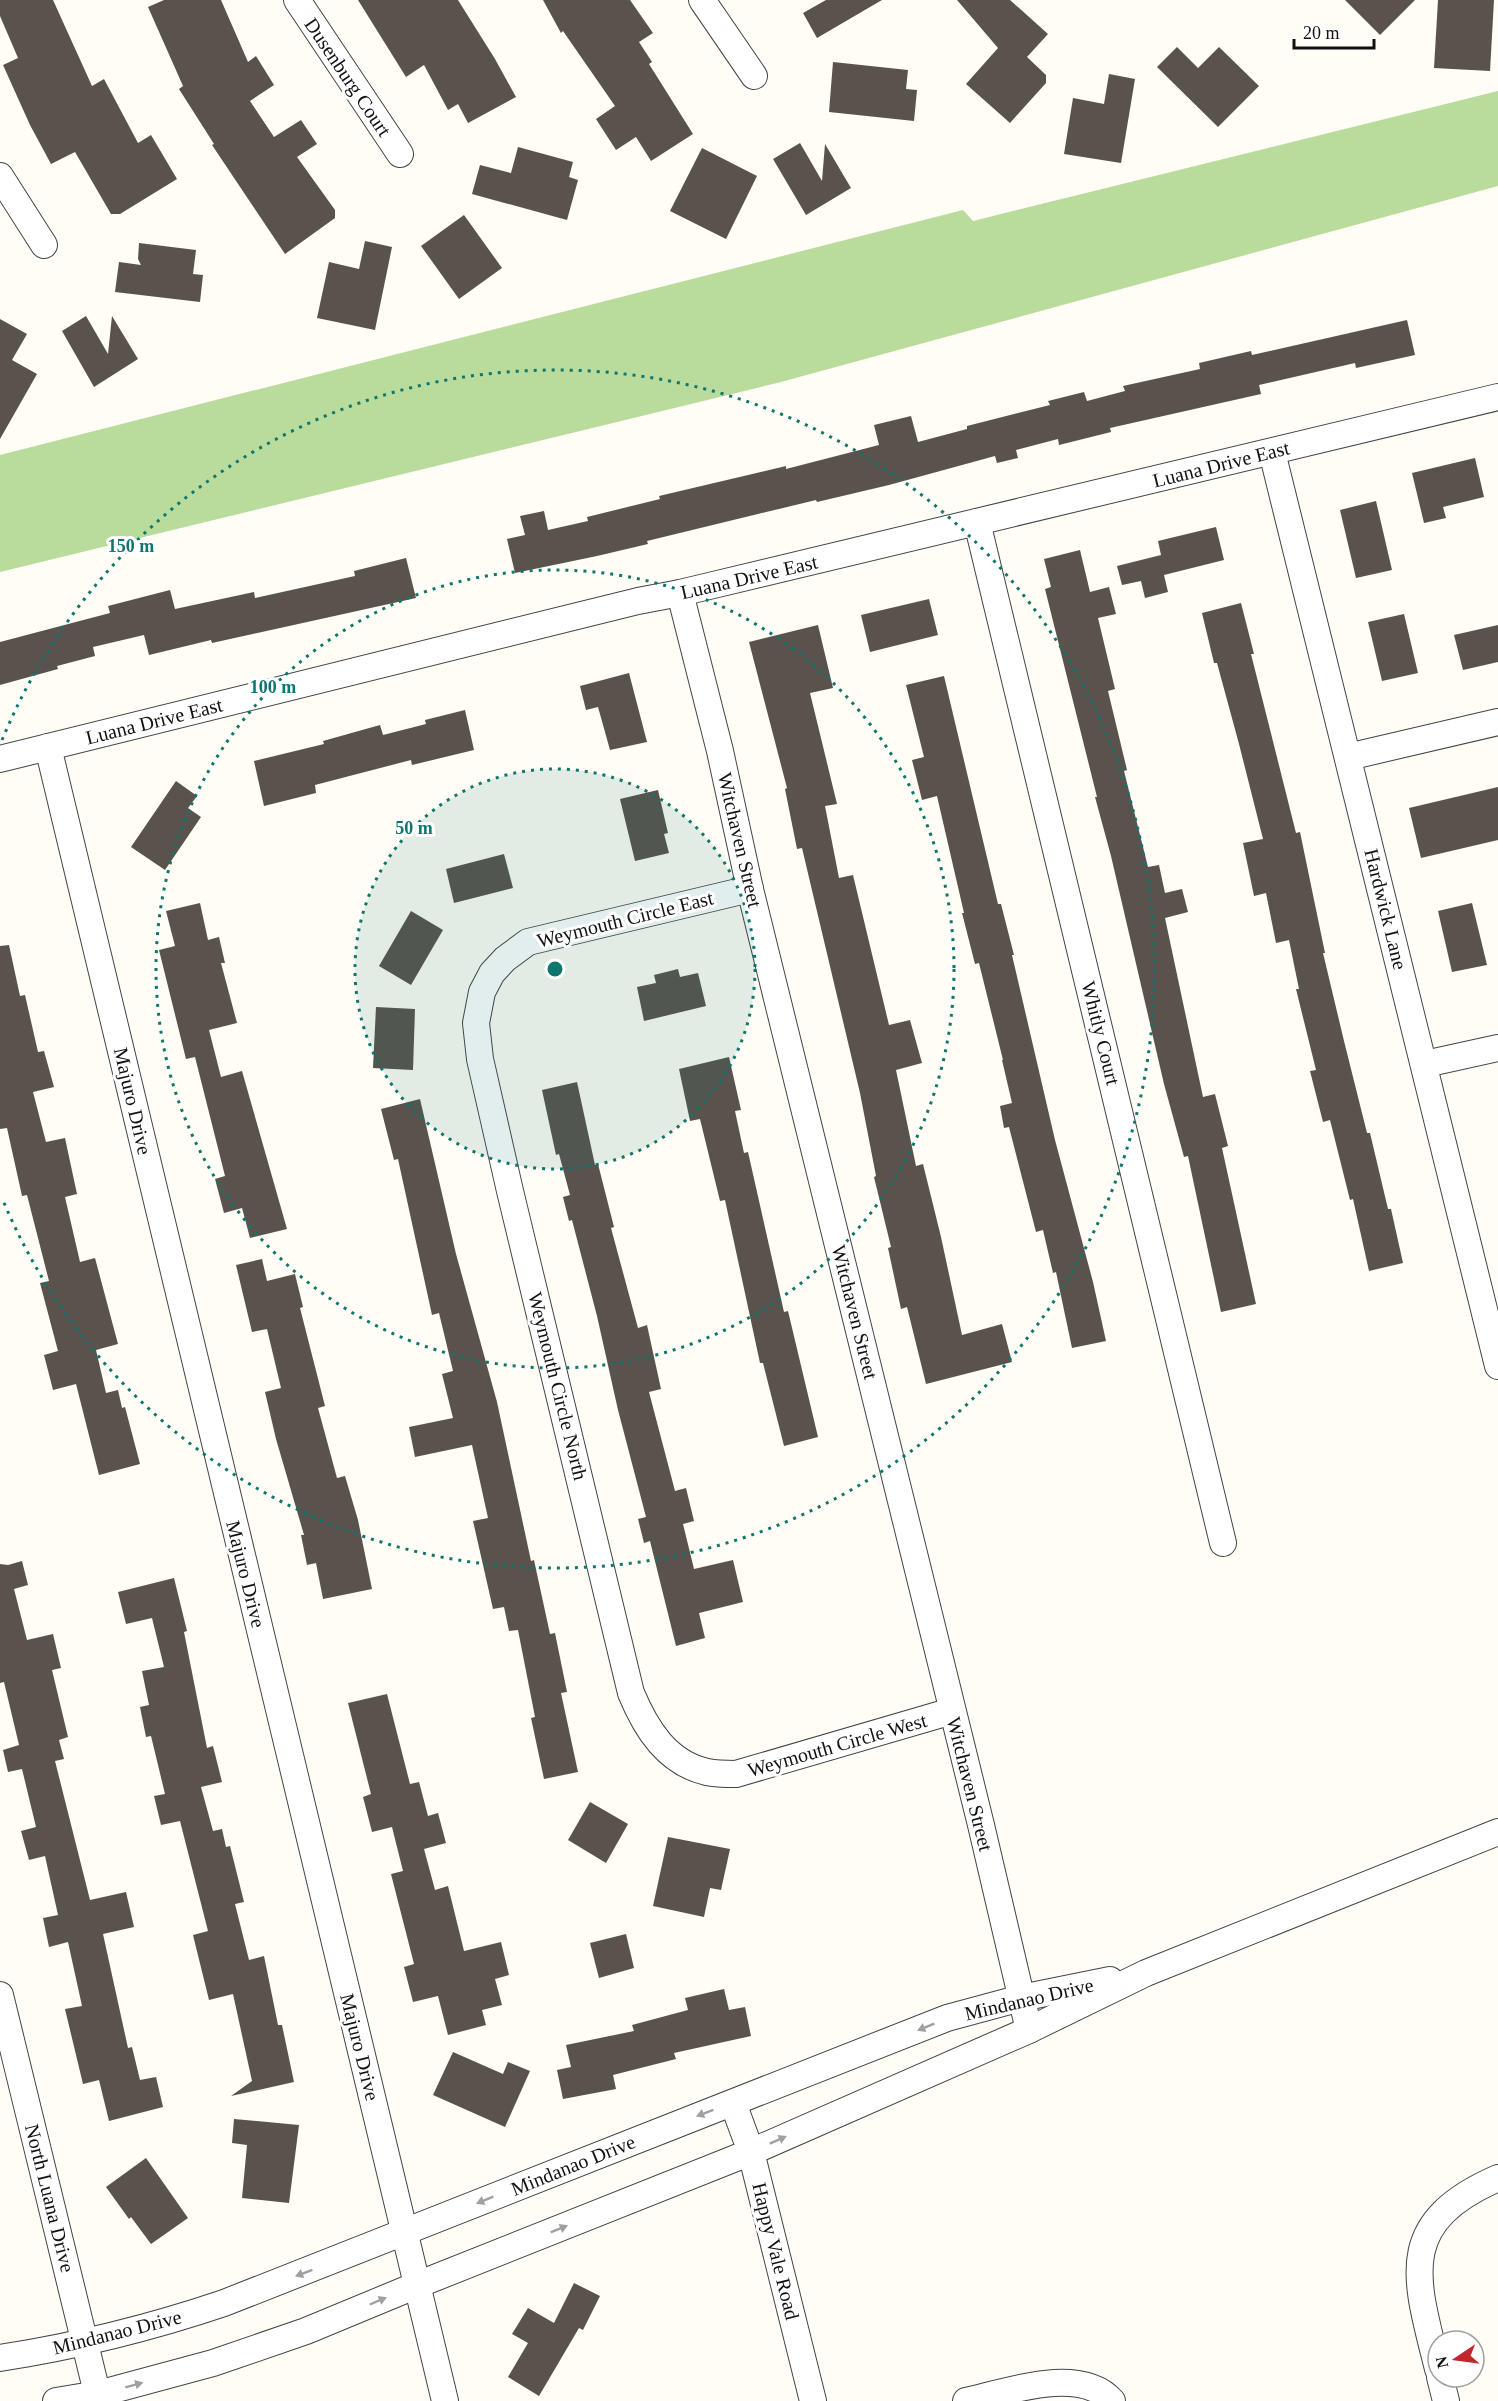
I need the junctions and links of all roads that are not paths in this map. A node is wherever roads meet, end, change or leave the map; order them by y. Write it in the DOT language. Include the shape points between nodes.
graph roads {
  1 [pos="297,0"];
  2 [pos="702,0"];
  3 [pos="754,76"];
  4 [pos="400,154"];
  5 [pos="0,176"];
  6 [pos="44,245"];
  7 [pos="1498,397"];
  8 [pos="1272,452"];
  9 [pos="978,522"];
  10 [pos="680,593"];
  11 [pos="1498,722"];
  12 [pos="48,747"];
  13 [pos="1348,757"];
  14 [pos="0,759"];
  15 [pos="750,889"];
  16 [pos="476,1023"];
  17 [pos="1498,1048"];
  18 [pos="1425,1064"];
  19 [pos="1498,1366"];
  20 [pos="1223,1543"];
  21 [pos="952,1711"];
  22 [pos="658,1742"];
  23 [pos="1498,1832"];
  24 [pos="1146,1972"];
  25 [pos="0,1995"];
  26 [pos="1021,1998"];
  27 [pos="1029,2030"];
  28 [pos="733,2103"];
  29 [pos="751,2152"];
  30 [pos="1498,2178"];
  31 [pos="405,2232"];
  32 [pos="417,2284"];
  33 [pos="1428,2329"];
  34 [pos="85,2343"];
  35 [pos="0,2358"];
  36 [pos="99,2398"];
  37 [pos="1110,2398"];
  38 [pos="56,2401"];
  39 [pos="445,2401"];
  40 [pos="813,2401"];
  41 [pos="966,2401"];
  1 -- 4 [label="street, Dusenburg Court"];
  2 -- 3 [label="street"];
  5 -- 6 [label="street"];
  7 -- 8 [label="street, Luana Drive East"];
  8 -- 9 [label="street, Luana Drive East"];
  8 -- 13 [label="street, Hardwick Lane"];
  9 -- 10 [label="street, Luana Drive East"];
  9 -- 20 [label="street, Whitly Court"];
  10 -- 12 [label="street, Luana Drive East"];
  10 -- 15 [label="street, Witchaven Street"];
  11 -- 13 [label="street"];
  12 -- 14 [label="street, Luana Drive East"];
  12 -- 31 [label="street, Majuro Drive"];
  13 -- 18 [label="street, Hardwick Lane"];
  15 -- 16 [label="street, Weymouth Circle East" via="528,942 492,973 482,992"];
  15 -- 21 [label="street, Witchaven Street"];
  16 -- 22 [label="street, Weymouth Circle North" via="480,1059 510,1191 631,1693"];
  17 -- 18 [label="street"];
  18 -- 19 [label="street, Hardwick Lane"];
  21 -- 22 [label="street, Weymouth Circle West" via="736,1774 707,1772 678,1760"];
  21 -- 26 [label="street, Witchaven Street"];
  23 -- 24 [label="street, Mindanao Drive"];
  24 -- 26 [label="street, Mindanao Drive"];
  24 -- 27 [label="street, Mindanao Drive"];
  25 -- 34 [label="street, North Luana Drive"];
  26 -- 27 [label="street, Witchaven Street"];
  26 -- 28 [label="street, Mindanao Drive, one-way" via="947,2018"];
  29 -- 27 [label="street, Mindanao Drive, one-way"];
  28 -- 29 [label="street, Happy Vale Road"];
  28 -- 31 [label="street, Mindanao Drive, one-way"];
  32 -- 29 [label="street, Mindanao Drive, one-way"];
  29 -- 40 [label="street, Happy Vale Road"];
  30 -- 33 [label="street" via="1452,2202 1435,2219 1420,2250 1418,2271"];
  31 -- 32 [label="street, Majuro Drive"];
  31 -- 34 [label="street, Mindanao Drive, one-way" via="224,2303"];
  36 -- 32 [label="street, Mindanao Drive, one-way" via="306,2331"];
  32 -- 39 [label="street, Majuro Drive"];
  34 -- 35 [label="street, Mindanao Drive"];
  34 -- 36 [label="street, North Luana Drive"];
  36 -- 38 [label="street, Mindanao Drive"];
  37 -- 41 [label="street" via="1087,2386 1068,2383 1038,2384"];
}
